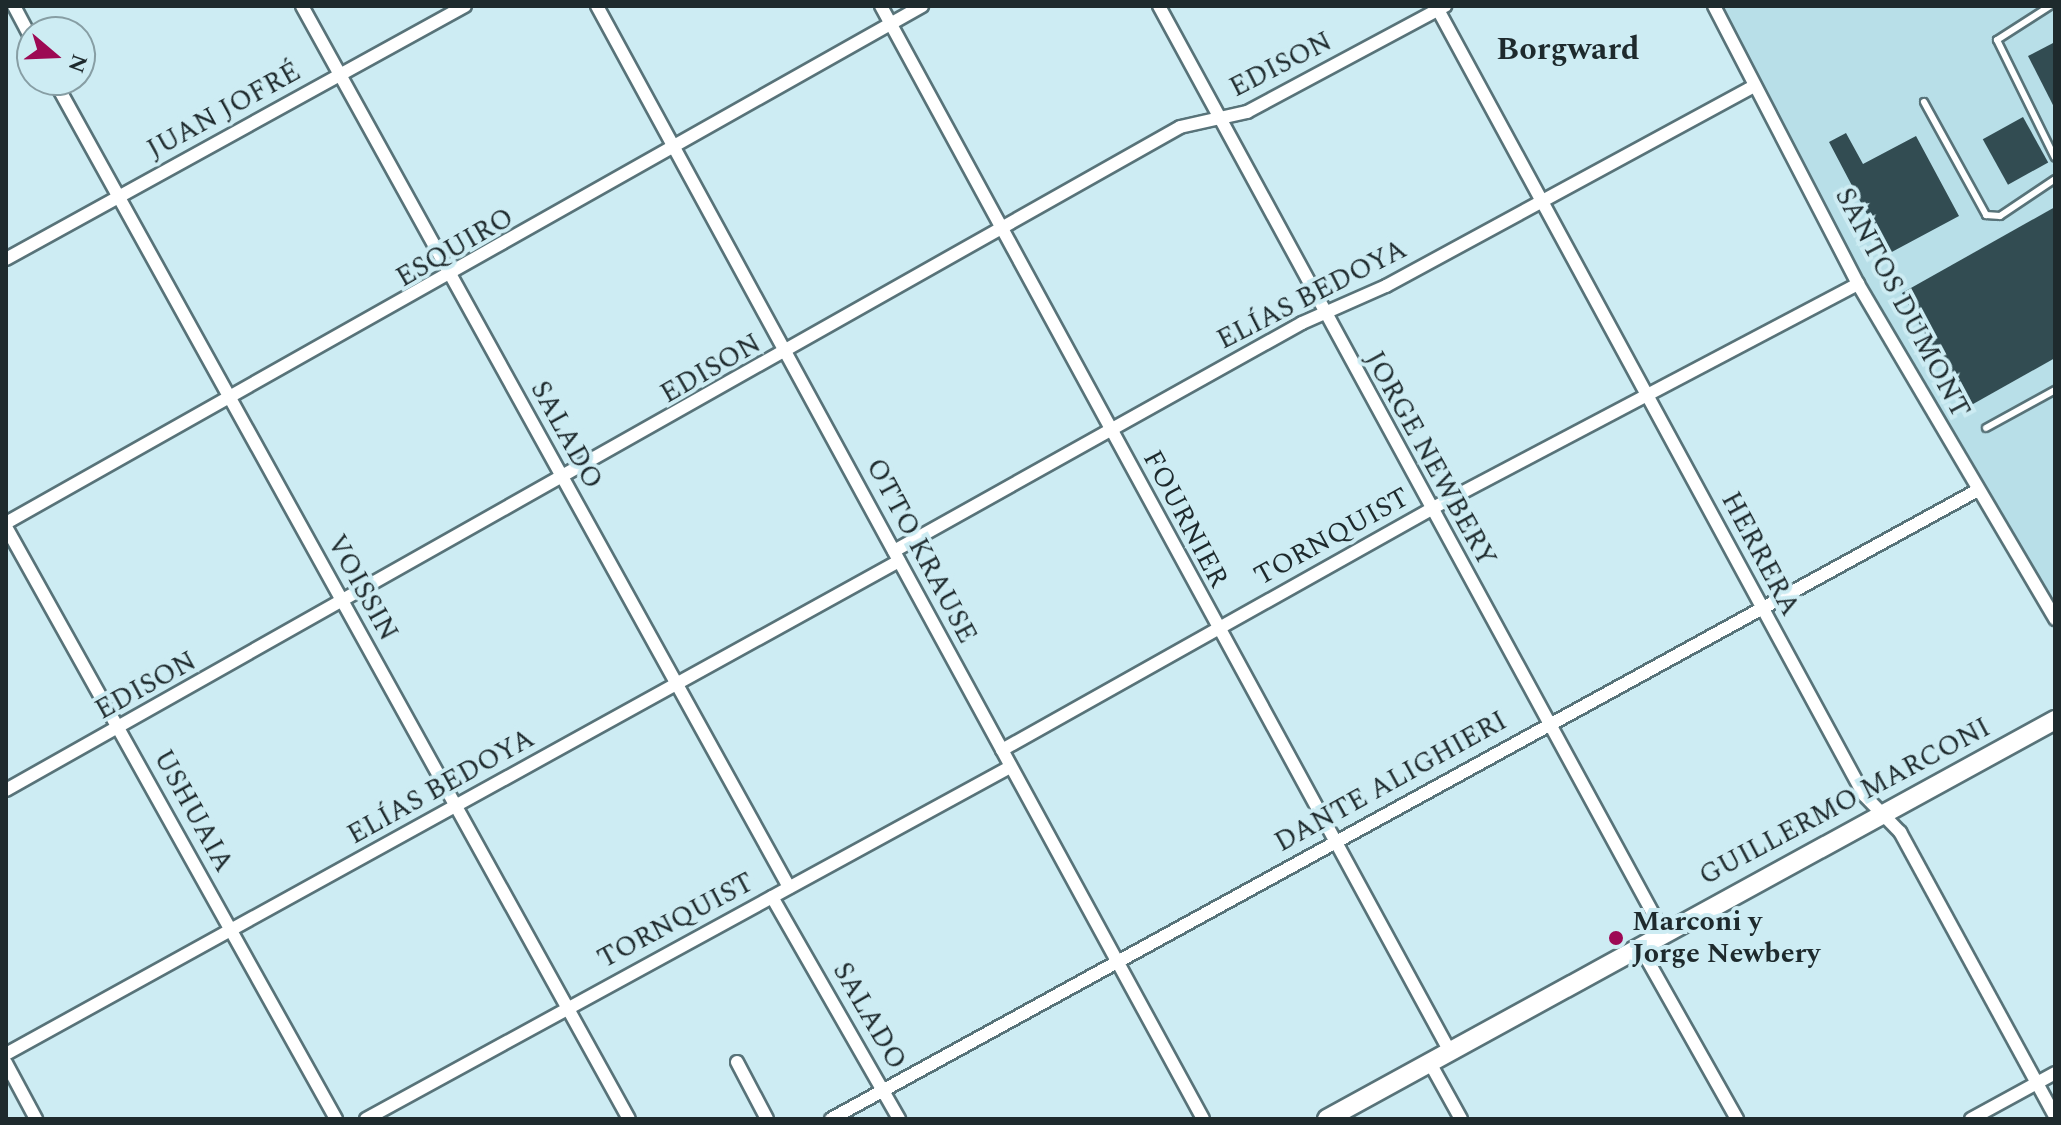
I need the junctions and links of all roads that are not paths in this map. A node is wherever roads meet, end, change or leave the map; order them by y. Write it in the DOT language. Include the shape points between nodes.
graph roads {
  1 [pos="302,6"];
  2 [pos="465,6"];
  3 [pos="597,6"];
  4 [pos="881,6"];
  5 [pos="922,6"];
  6 [pos="1159,6"];
  7 [pos="1714,6"];
  8 [pos="2050,6"];
  9 [pos="1440,7"];
  10 [pos="890,24"];
  11 [pos="341,75"];
  12 [pos="1754,86"];
  13 [pos="63,96"];
  14 [pos="1924,102"];
  15 [pos="1219,120"];
  16 [pos="676,149"];
  17 [pos="2055,158"];
  18 [pos="2055,179"];
  19 [pos="118,197"];
  20 [pos="1544,201"];
  21 [pos="998,226"];
  22 [pos="6,259"];
  23 [pos="452,277"];
  24 [pos="1858,284"];
  25 [pos="1324,314"];
  26 [pos="786,352"];
  27 [pos="2055,390"];
  28 [pos="1646,394"];
  29 [pos="230,402"];
  30 [pos="1986,428"];
  31 [pos="1111,429"];
  32 [pos="564,481"];
  33 [pos="1976,491"];
  34 [pos="1431,509"];
  35 [pos="6,525"];
  36 [pos="897,556"];
  37 [pos="343,603"];
  38 [pos="1761,607"];
  39 [pos="2055,619"];
  40 [pos="1216,630"];
  41 [pos="676,684"];
  42 [pos="2054,722"];
  43 [pos="1547,724"];
  44 [pos="120,728"];
  45 [pos="1002,750"];
  46 [pos="1010,767"];
  47 [pos="6,790"];
  48 [pos="453,807"];
  49 [pos="1881,815"];
  50 [pos="1331,842"];
  51 [pos="789,887"];
  52 [pos="772,897"];
  53 [pos="231,932"];
  54 [pos="1663,932"];
  55 [pos="1639,945"];
  56 [pos="1117,960"];
  57 [pos="566,1008"];
  58 [pos="1450,1052"];
  59 [pos="6,1054"];
  60 [pos="737,1062"];
  61 [pos="6,1063"];
  62 [pos="1430,1063"];
  63 [pos="2055,1073"];
  64 [pos="2037,1083"];
  65 [pos="883,1090"];
  66 [pos="2055,1116"];
  67 [pos="36,1119"];
  68 [pos="336,1119"];
  69 [pos="366,1119"];
  70 [pos="629,1119"];
  71 [pos="767,1119"];
  72 [pos="831,1119"];
  73 [pos="899,1119"];
  74 [pos="1203,1119"];
  75 [pos="1327,1119"];
  76 [pos="1461,1119"];
  77 [pos="1737,1119"];
  78 [pos="1971,1119"];
  1 -- 11 [label="street, SALADO"];
  2 -- 11 [label="street, JUAN JOFRÉ"];
  3 -- 16 [label="street, OTTO KRAUSE"];
  4 -- 10 [label="street, FOURNIER"];
  5 -- 10 [label="street, ESQUIRO"];
  6 -- 15 [label="street, JORGE NEWBERY"];
  7 -- 12 [label="street, SANTOS DUMONT"];
  8 -- 17 [label="lane" via="1997,40"];
  9 -- 15 [label="street, EDISON" via="1247,112"];
  9 -- 20 [label="street, HERRERA"];
  10 -- 16 [label="street, ESQUIRO"];
  10 -- 21 [label="street, FOURNIER"];
  11 -- 19 [label="street, JUAN JOFRÉ"];
  11 -- 23 [label="street, SALADO"];
  12 -- 20 [label="street, ELÍAS BEDOYA"];
  12 -- 24 [label="street, SANTOS DUMONT"];
  13 -- 19 [label="street, VOISSIN"];
  14 -- 18 [label="lane" via="1986,215 2000,216"];
  15 -- 21 [label="street, EDISON" via="1180,127"];
  15 -- 25 [label="street, JORGE NEWBERY"];
  16 -- 23 [label="street, ESQUIRO"];
  16 -- 26 [label="street, OTTO KRAUSE"];
  19 -- 22 [label="street, JUAN JOFRÉ"];
  19 -- 29 [label="street, VOISSIN"];
  20 -- 25 [label="street, ELÍAS BEDOYA"];
  20 -- 28 [label="street, HERRERA"];
  21 -- 26 [label="street, EDISON"];
  21 -- 31 [label="street, FOURNIER"];
  23 -- 29 [label="street, ESQUIRO"];
  23 -- 32 [label="street, SALADO"];
  24 -- 28 [label="street, TORNQUIST"];
  24 -- 33 [label="street, SANTOS DUMONT" via="1901,348"];
  25 -- 31 [label="street, ELÍAS BEDOYA"];
  25 -- 34 [label="street, JORGE NEWBERY"];
  26 -- 32 [label="street, EDISON"];
  26 -- 36 [label="street, OTTO KRAUSE"];
  27 -- 30 [label="lane"];
  28 -- 34 [label="street, TORNQUIST"];
  28 -- 38 [label="street, HERRERA"];
  29 -- 35 [label="street, ESQUIRO"];
  29 -- 37 [label="street, VOISSIN"];
  31 -- 36 [label="street, ELÍAS BEDOYA"];
  31 -- 40 [label="street, FOURNIER"];
  32 -- 37 [label="street, EDISON"];
  32 -- 41 [label="street, SALADO"];
  33 -- 38 [label="street, DANTE ALIGHIERI"];
  33 -- 39 [label="street, SANTOS DUMONT" via="2005,526"];
  34 -- 40 [label="street, TORNQUIST"];
  34 -- 43 [label="street, JORGE NEWBERY"];
  35 -- 44 [label="street, USHUAIA"];
  36 -- 41 [label="street, ELÍAS BEDOYA"];
  36 -- 45 [label="street, OTTO KRAUSE"];
  37 -- 44 [label="street, EDISON"];
  37 -- 48 [label="street, VOISSIN"];
  38 -- 43 [label="street, DANTE ALIGHIERI"];
  38 -- 49 [label="street, HERRERA"];
  40 -- 45 [label="street, TORNQUIST"];
  40 -- 50 [label="street, FOURNIER"];
  41 -- 48 [label="street, ELÍAS BEDOYA"];
  41 -- 51 [label="street, SALADO"];
  42 -- 49 [label="street, GUILLERMO MARCONI"];
  43 -- 50 [label="street, DANTE ALIGHIERI"];
  43 -- 54 [label="street, JORGE NEWBERY"];
  44 -- 47 [label="street, EDISON"];
  44 -- 53 [label="street, USHUAIA"];
  45 -- 46 [label="street, OTTO KRAUSE"];
  46 -- 51 [label="street, TORNQUIST"];
  46 -- 56 [label="street, OTTO KRAUSE"];
  48 -- 53 [label="street, ELÍAS BEDOYA"];
  48 -- 57 [label="street, VOISSIN"];
  49 -- 54 [label="street, GUILLERMO MARCONI"];
  49 -- 64 [label="street, HERRERA" via="1900,832"];
  50 -- 56 [label="street, DANTE ALIGHIERI"];
  50 -- 58 [label="street, FOURNIER"];
  51 -- 52 [label="street, TORNQUIST"];
  52 -- 57 [label="street, TORNQUIST"];
  52 -- 65 [label="street, SALADO"];
  53 -- 59 [label="street, ELÍAS BEDOYA"];
  53 -- 68 [label="street, USHUAIA"];
  54 -- 55 [label="street, GUILLERMO MARCONI"];
  55 -- 58 [label="street, GUILLERMO MARCONI"];
  55 -- 77 [label="street"];
  56 -- 65 [label="street, DANTE ALIGHIERI"];
  56 -- 74 [label="street, OTTO KRAUSE"];
  57 -- 69 [label="street, TORNQUIST"];
  57 -- 70 [label="street, VOISSIN"];
  58 -- 62 [label="street, GUILLERMO MARCONI"];
  60 -- 71 [label="street"];
  61 -- 67 [label="street"];
  62 -- 75 [label="street, GUILLERMO MARCONI"];
  62 -- 76 [label="street"];
  63 -- 64 [label="street"];
  64 -- 66 [label="street, HERRERA"];
  64 -- 78 [label="street"];
  65 -- 72 [label="street, DANTE ALIGHIERI"];
  65 -- 73 [label="street, SALADO"];
}
